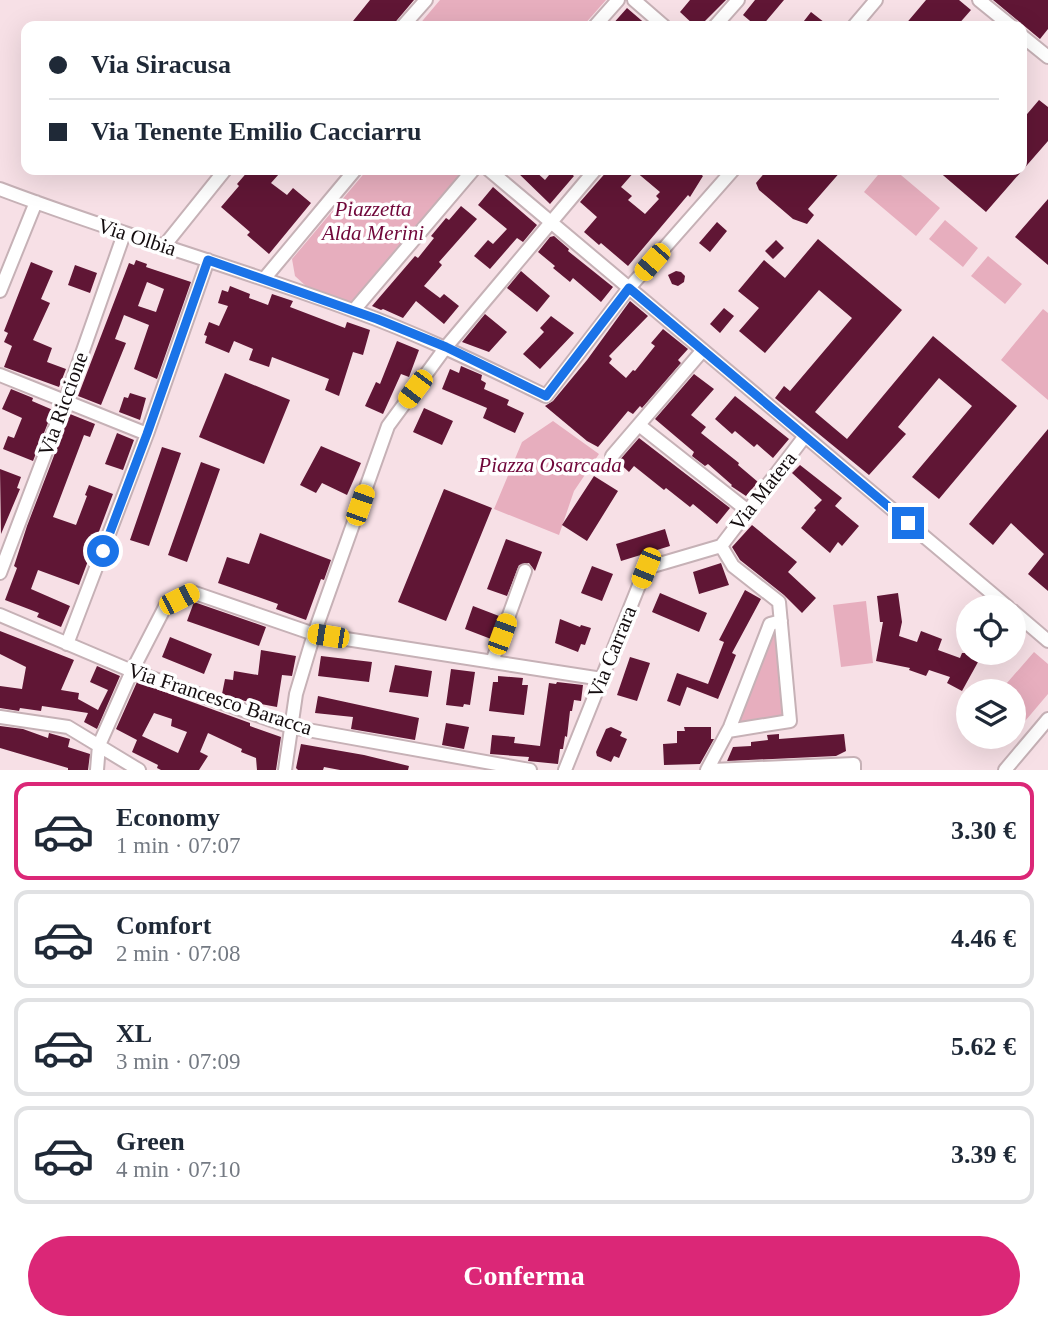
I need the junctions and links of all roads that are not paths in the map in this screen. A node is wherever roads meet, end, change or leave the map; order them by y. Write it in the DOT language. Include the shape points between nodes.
graph roads {
  1 [pos="426,0"];
  2 [pos="618,0"];
  3 [pos="634,0"];
  4 [pos="737,0"];
  5 [pos="876,0"];
  6 [pos="980,0"];
  7 [pos="407,21"];
  8 [pos="599,21"];
  9 [pos="658,21"];
  10 [pos="719,21"];
  11 [pos="859,21"];
  12 [pos="1005,21"];
  13 [pos="1027,40"];
  14 [pos="1048,57"];
  15 [pos="221,175"];
  16 [pos="351,175"];
  17 [pos="469,175"];
  18 [pos="495,175"];
  19 [pos="591,175"];
  20 [pos="729,175"];
  21 [pos="0,189"];
  22 [pos="36,202"];
  23 [pos="551,222"];
  24 [pos="124,234"];
  25 [pos="164,246"];
  26 [pos="208,260"];
  27 [pos="264,279"];
  28 [pos="629,288"];
  29 [pos="0,291"];
  30 [pos="354,310"];
  31 [pos="446,347"];
  32 [pos="703,350"];
  33 [pos="0,375"];
  34 [pos="66,399"];
  35 [pos="639,425"];
  36 [pos="147,434"];
  37 [pos="805,436"];
  38 [pos="612,456"];
  39 [pos="748,511"];
  40 [pos="721,545"];
  41 [pos="525,570"];
  42 [pos="0,573"];
  43 [pos="994,595"];
  44 [pos="0,615"];
  45 [pos="780,621"];
  46 [pos="1026,622"];
  47 [pos="314,634"];
  48 [pos="1048,641"];
  49 [pos="67,644"];
  50 [pos="492,662"];
  51 [pos="132,671"];
  52 [pos="602,679"];
  53 [pos="0,717"];
  54 [pos="1048,719"];
  55 [pos="291,727"];
  56 [pos="728,731"];
  57 [pos="99,745"];
  58 [pos="120,765"];
  59 [pos="97,770"];
  60 [pos="139,770"];
  61 [pos="285,770"];
  62 [pos="530,770"];
  63 [pos="565,770"];
  64 [pos="709,770"];
  65 [pos="854,770"];
  66 [pos="1005,770"];
  1 -- 7 [label="street"];
  2 -- 8 [label="street"];
  3 -- 9 [label="street"];
  4 -- 10 [label="street"];
  5 -- 11 [label="street"];
  6 -- 12 [label="street"];
  13 -- 14 [label="street"];
  15 -- 25 [label="street"];
  16 -- 27 [label="street"];
  17 -- 30 [label="street"];
  18 -- 23 [label="street"];
  19 -- 23 [label="street"];
  20 -- 28 [label="street"];
  21 -- 22 [label="street, Via Olbia"];
  22 -- 24 [label="street, Via Olbia"];
  22 -- 29 [label="street"];
  23 -- 28 [label="street"];
  23 -- 31 [label="street"];
  24 -- 25 [label="street, Via Olbia"];
  24 -- 34 [label="street, Via Riccione"];
  25 -- 26 [label="street, Via Olbia"];
  26 -- 27 [label="street, Via Olbia"];
  26 -- 36 [label="street"];
  27 -- 30 [label="street, Via Olbia"];
  28 -- 31 [label="street, Via Olbia" via="546,396"];
  28 -- 32 [label="street"];
  30 -- 31 [label="street, Via Olbia"];
  31 -- 47 [label="street" via="388,426"];
  32 -- 35 [label="street"];
  32 -- 37 [label="street"];
  33 -- 34 [label="street"];
  34 -- 36 [label="street"];
  34 -- 42 [label="street, Via Riccione"];
  35 -- 38 [label="street"];
  35 -- 39 [label="street"];
  36 -- 49 [label="street"];
  37 -- 39 [label="street, Via Matera"];
  37 -- 43 [label="street"];
  39 -- 40 [label="street, Via Matera"];
  40 -- 45 [label="street" via="733,566 779,602"];
  40 -- 52 [label="street, Via Carrara" via="646,568"];
  41 -- 50 [label="street"];
  44 -- 49 [label="street, Via Francesco Baracca"];
  45 -- 56 [label="street" via="770,624"];
  45 -- 56 [label="street" via="790,721"];
  46 -- 48 [label="street"];
  47 -- 50 [label="street"];
  47 -- 51 [label="street" via="192,592 166,605"];
  47 -- 55 [label="street"];
  49 -- 51 [label="street, Via Francesco Baracca"];
  50 -- 52 [label="street"];
  51 -- 55 [label="street, Via Francesco Baracca"];
  51 -- 57 [label="street"];
  52 -- 63 [label="street, Via Carrara"];
  53 -- 57 [label="street" via="68,727"];
  54 -- 66 [label="street"];
  55 -- 61 [label="street"];
  55 -- 62 [label="street, Via Francesco Baracca"];
  56 -- 64 [label="street"];
  57 -- 58 [label="street"];
  57 -- 59 [label="street"];
  58 -- 60 [label="street"];
  64 -- 65 [label="street" via="854,764"];
}
